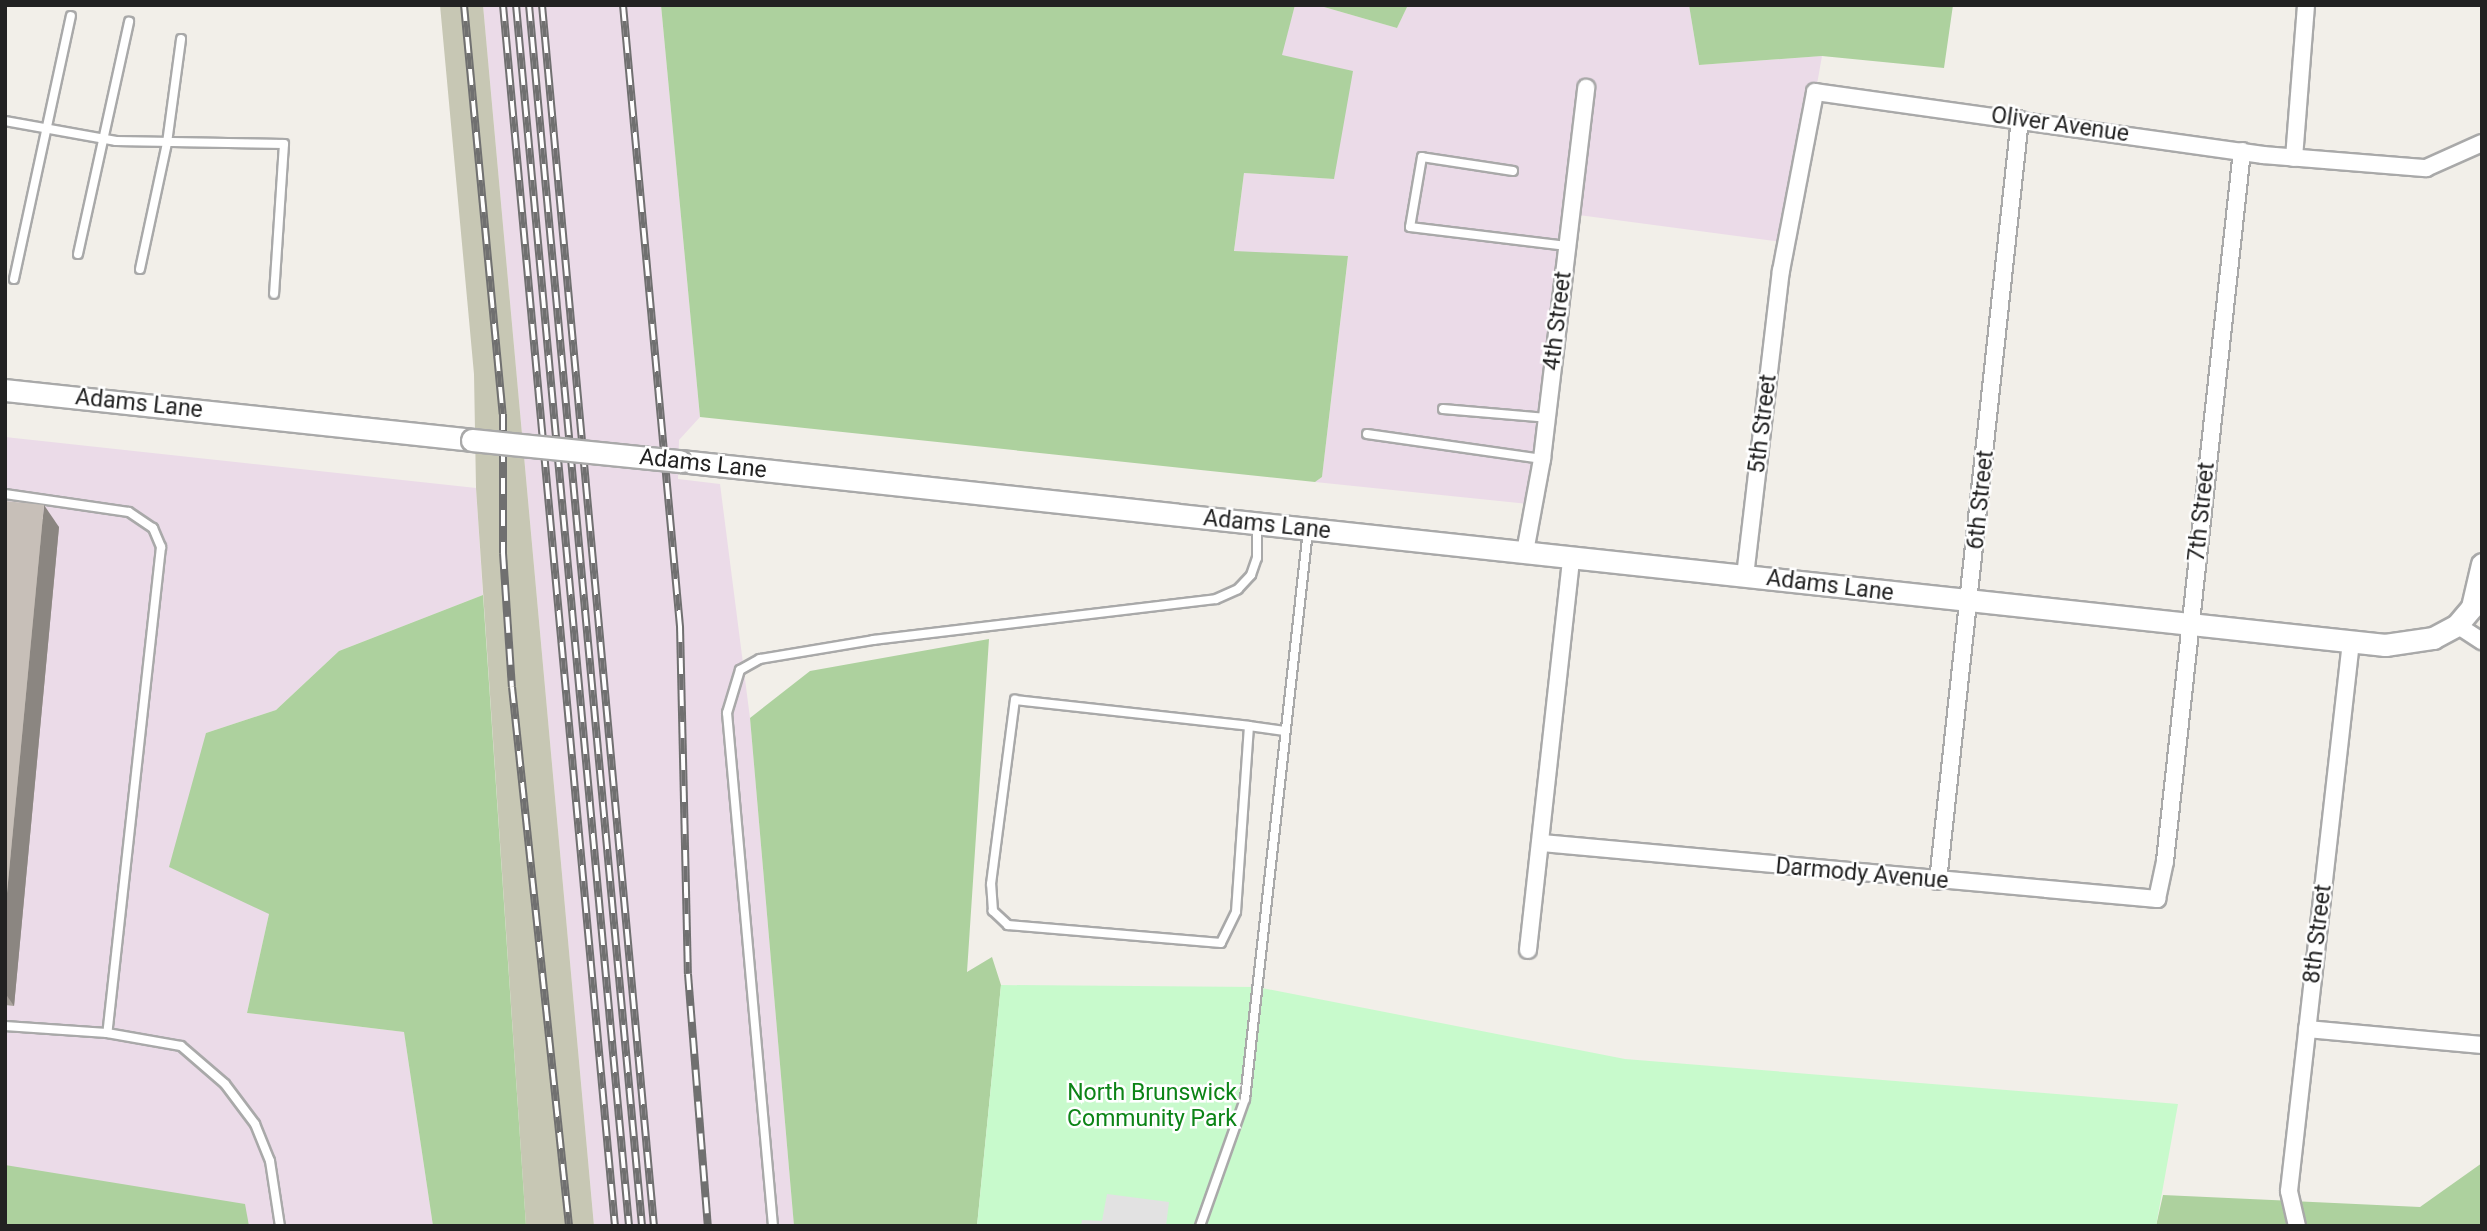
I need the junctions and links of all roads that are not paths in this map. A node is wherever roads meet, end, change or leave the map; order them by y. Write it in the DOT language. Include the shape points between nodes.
graph roads {
  1 [pos="2306,5"];
  2 [pos="71,16"];
  3 [pos="129,22"];
  4 [pos="181,39"];
  5 [pos="1586,88"];
  6 [pos="2020,119"];
  7 [pos="5,121"];
  8 [pos="45,130"];
  9 [pos="106,139"];
  10 [pos="167,142"];
  11 [pos="2482,144"];
  12 [pos="2242,151"];
  13 [pos="2294,158"];
  14 [pos="1513,171"];
  15 [pos="1567,246"];
  16 [pos="78,254"];
  17 [pos="140,269"];
  18 [pos="1781,271"];
  19 [pos="14,279"];
  20 [pos="274,294"];
  21 [pos="5,390"];
  22 [pos="1443,409"];
  23 [pos="1546,418"];
  24 [pos="1367,434"];
  25 [pos="1542,459"];
  26 [pos="5,494"];
  27 [pos="1257,524"];
  28 [pos="1308,529"];
  29 [pos="1525,552"];
  30 [pos="1571,558"];
  31 [pos="2482,564"];
  32 [pos="1745,576"];
  33 [pos="1970,604"];
  34 [pos="2457,625"];
  35 [pos="2189,627"];
  36 [pos="2482,641"];
  37 [pos="2351,642"];
  38 [pos="1249,726"];
  39 [pos="1285,731"];
  40 [pos="1542,843"];
  41 [pos="2163,873"];
  42 [pos="1938,881"];
  43 [pos="1528,950"];
  44 [pos="5,1026"];
  45 [pos="2307,1029"];
  46 [pos="107,1033"];
  47 [pos="2482,1045"];
  48 [pos="280,1226"];
  49 [pos="773,1226"];
  50 [pos="1200,1226"];
  51 [pos="2297,1226"];
  1 -- 13 [label="street"];
  2 -- 8 [label="lane"];
  3 -- 9 [label="lane"];
  4 -- 10 [label="lane"];
  5 -- 15 [label="street, 4th Street"];
  6 -- 12 [label="street, Oliver Avenue"];
  6 -- 18 [label="street, Oliver Avenue" via="1815,92"];
  6 -- 33 [label="street, 6th Street"];
  7 -- 8 [label="lane"];
  8 -- 9 [label="lane"];
  8 -- 19 [label="lane"];
  9 -- 10 [label="lane"];
  9 -- 16 [label="lane"];
  10 -- 17 [label="lane"];
  10 -- 20 [label="lane" via="284,145"];
  11 -- 13 [label="street, Oliver Avenue" via="2426,168"];
  12 -- 13 [label="street, Oliver Avenue"];
  12 -- 35 [label="street, 7th Street"];
  14 -- 15 [label="lane" via="1423,157 1410,227"];
  15 -- 23 [label="street, 4th Street"];
  18 -- 32 [label="street, 5th Street"];
  21 -- 27 [label="street, Adams Lane, bridge"];
  22 -- 23 [label="lane"];
  23 -- 25 [label="street, 4th Street"];
  24 -- 25 [label="lane"];
  25 -- 29 [label="street, 4th Street"];
  26 -- 46 [label="lane" via="129,512 153,528 160,547"];
  27 -- 28 [label="street, Adams Lane"];
  27 -- 49 [label="lane" via="1257,558 1251,575 1238,589 1216,599 873,640 760,659 740,670 727,713"];
  28 -- 29 [label="street, Adams Lane"];
  28 -- 39 [label="lane"];
  29 -- 30 [label="street, Adams Lane"];
  30 -- 32 [label="street, Adams Lane"];
  30 -- 40 [label="street"];
  31 -- 34 [label="street" via="2472,607"];
  32 -- 33 [label="street, Adams Lane"];
  33 -- 35 [label="street, Adams Lane"];
  33 -- 42 [label="street, 6th Street"];
  34 -- 36 [label="street"];
  34 -- 37 [label="street, Adams Lane" via="2433,638 2407,643"];
  35 -- 37 [label="street, Adams Lane"];
  35 -- 41 [label="street, 7th Street"];
  37 -- 45 [label="street, 8th Street"];
  38 -- 38 [label="lane" via="1236,912 1221,943 1007,925 993,911 991,884 1015,700"];
  38 -- 39 [label="lane"];
  39 -- 50 [label="lane" via="1245,1099"];
  40 -- 42 [label="street, Darmody Avenue"];
  40 -- 43 [label="street"];
  41 -- 42 [label="street, Darmody Avenue" via="2157,899"];
  44 -- 46 [label="lane"];
  45 -- 47 [label="street"];
  45 -- 51 [label="street, 8th Street" via="2289,1191"];
  46 -- 48 [label="lane" via="181,1046 225,1084 255,1124 271,1161"];
}
